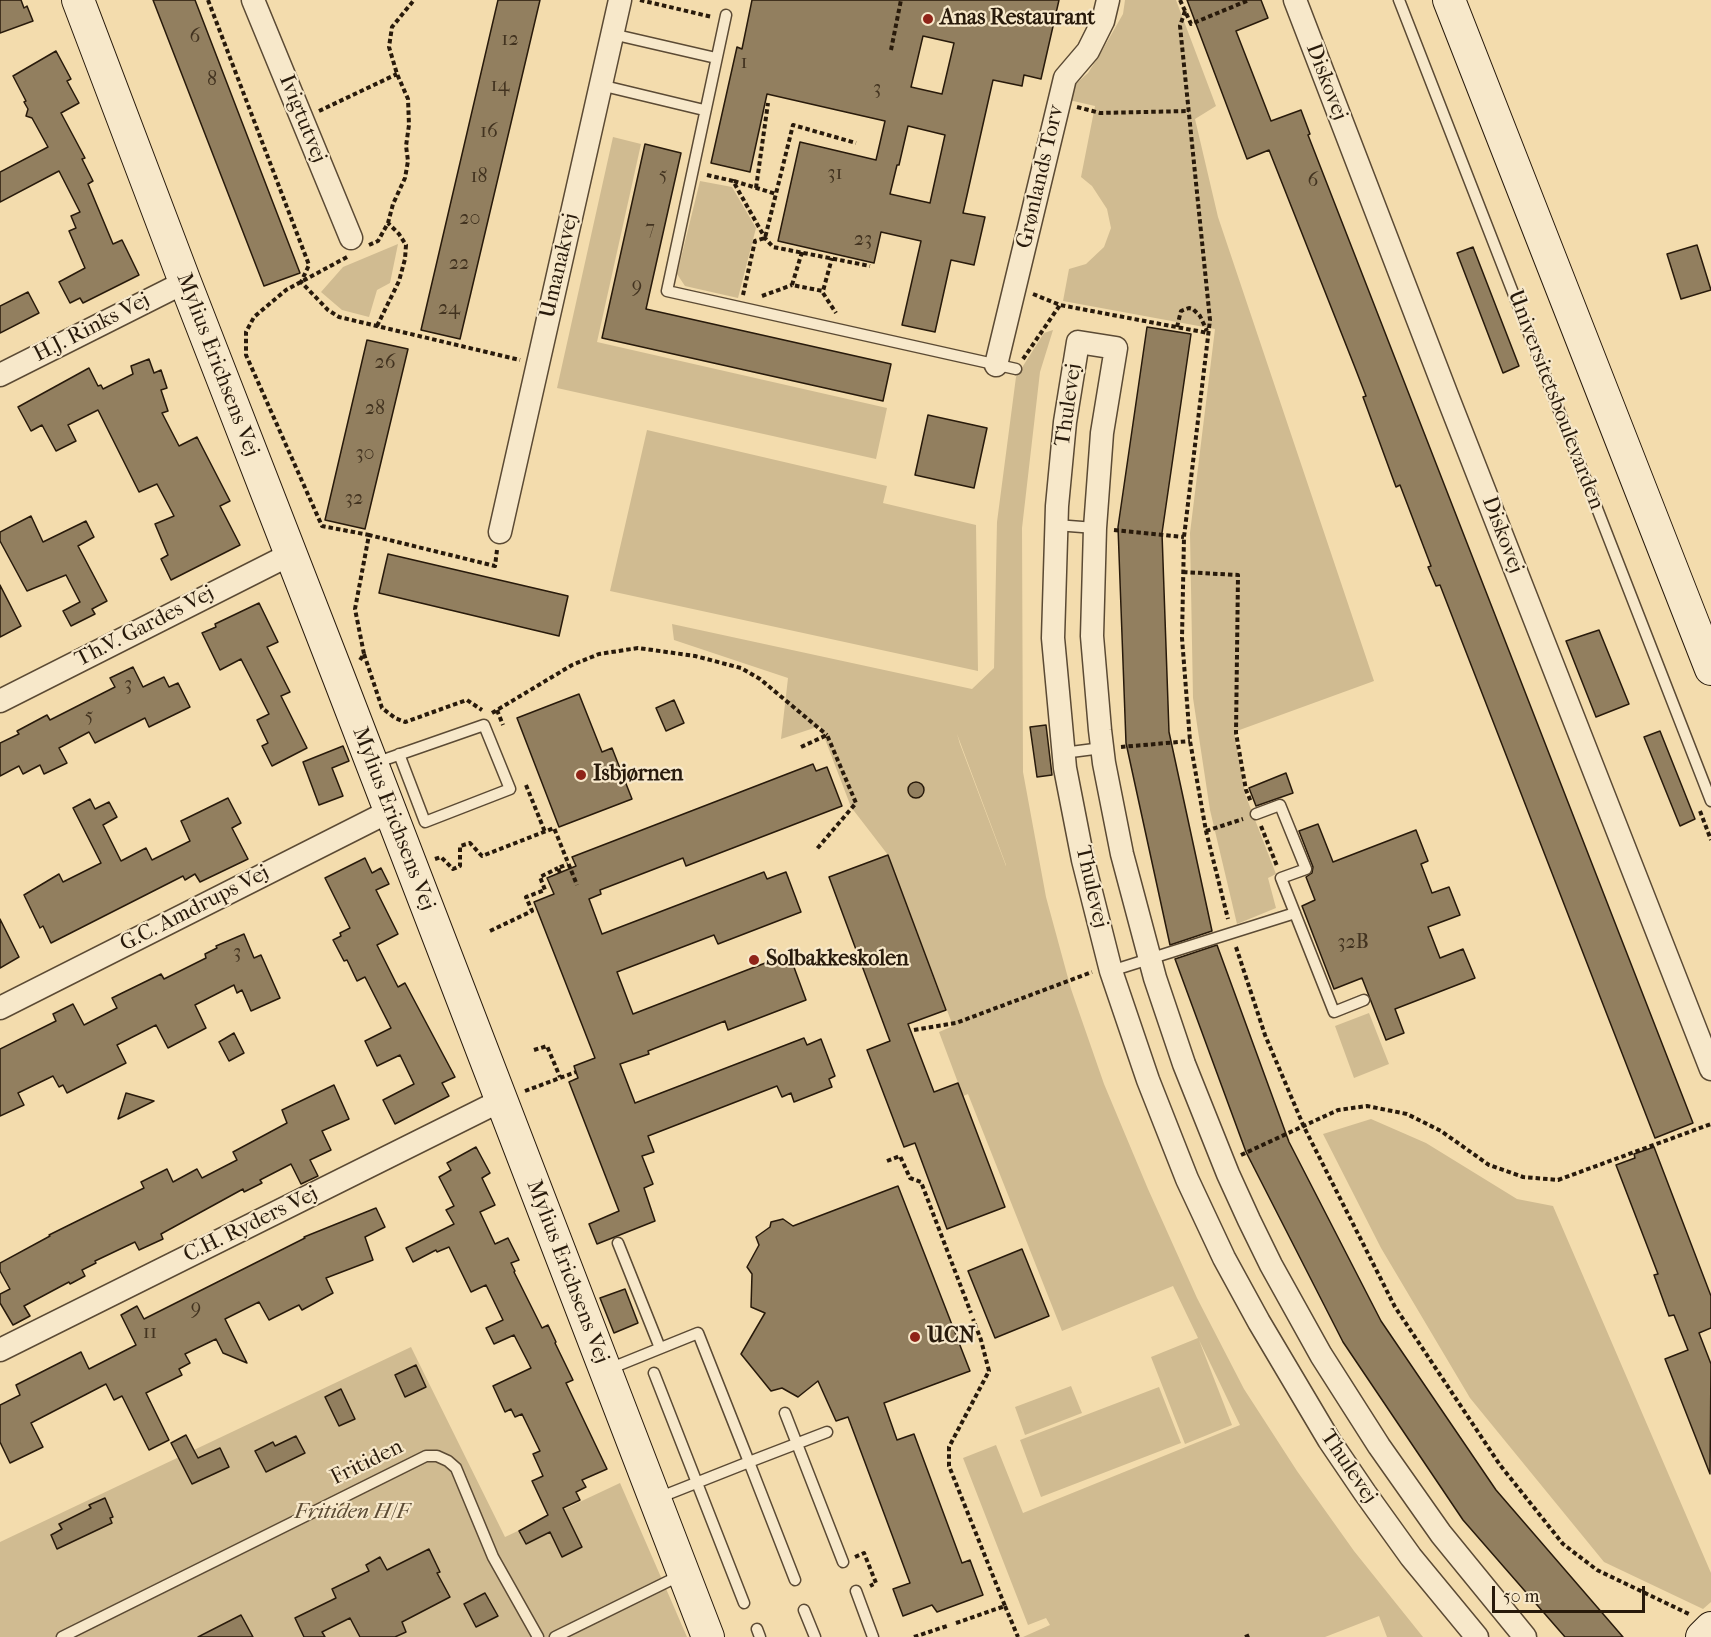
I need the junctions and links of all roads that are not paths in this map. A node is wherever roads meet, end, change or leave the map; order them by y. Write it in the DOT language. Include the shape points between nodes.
graph roads {
  1 [pos="78,0"];
  2 [pos="253,0"];
  3 [pos="620,0"];
  4 [pos="1108,0"];
  5 [pos="1295,0"];
  6 [pos="1399,0"];
  7 [pos="1449,0"];
  8 [pos="725,17"];
  9 [pos="612,34"];
  10 [pos="716,58"];
  11 [pos="600,85"];
  12 [pos="704,110"];
  13 [pos="355,247"];
  14 [pos="185,282"];
  15 [pos="1006,367"];
  16 [pos="0,375"];
  17 [pos="1056,525"];
  18 [pos="1095,528"];
  19 [pos="500,532"];
  20 [pos="291,554"];
  21 [pos="1711,669"];
  22 [pos="0,701"];
  23 [pos="1102,748"];
  24 [pos="1063,753"];
  25 [pos="386,759"];
  26 [pos="1711,801"];
  27 [pos="390,811"];
  28 [pos="1256,814"];
  29 [pos="1295,913"];
  30 [pos="1149,960"];
  31 [pos="1111,971"];
  32 [pos="1364,1000"];
  33 [pos="0,1008"];
  34 [pos="1711,1069"];
  35 [pos="501,1100"];
  36 [pos="1223,1163"];
  37 [pos="1187,1179"];
  38 [pos="618,1243"];
  39 [pos="660,1348"];
  40 [pos="0,1350"];
  41 [pos="1321,1355"];
  42 [pos="605,1370"];
  43 [pos="654,1373"];
  44 [pos="1289,1375"];
  45 [pos="785,1413"];
  46 [pos="827,1432"];
  47 [pos="797,1443"];
  48 [pos="749,1462"];
  49 [pos="697,1482"];
  50 [pos="655,1499"];
  51 [pos="1442,1534"];
  52 [pos="1411,1557"];
  53 [pos="843,1562"];
  54 [pos="684,1573"];
  55 [pos="795,1580"];
  56 [pos="856,1592"];
  57 [pos="744,1603"];
  58 [pos="804,1610"];
  59 [pos="1711,1628"];
  60 [pos="62,1637"];
  61 [pos="538,1637"];
  62 [pos="555,1637"];
  63 [pos="708,1637"];
  64 [pos="815,1637"];
  65 [pos="873,1637"];
  66 [pos="1477,1637"];
  67 [pos="1525,1637"];
  68 [pos="1702,1637"];
  1 -- 14 [label="street, Mylius Erichsens Vej"];
  2 -- 13 [label="street, Ivigtutvej"];
  3 -- 9 [label="street, Umanakvej"];
  4 -- 15 [label="street, Grønlands Torv" via="1103,21 1088,51 1065,78 1015,290"];
  5 -- 34 [label="street, Diskovej"];
  6 -- 26 [label="lane, Universitetsboulevarden"];
  7 -- 21 [label="street, Universitetsboulevarden"];
  8 -- 10 [label="lane"];
  9 -- 10 [label="lane"];
  9 -- 11 [label="street, Umanakvej"];
  10 -- 12 [label="lane"];
  11 -- 12 [label="lane"];
  11 -- 19 [label="street, Umanakvej"];
  12 -- 15 [label="lane" via="667,291"];
  14 -- 16 [label="street, H.J. Rinks Vej"];
  14 -- 20 [label="street, Mylius Erichsens Vej"];
  17 -- 18 [label="lane"];
  17 -- 18 [label="street, Thulevej" via="1065,422 1078,342 1116,348 1102,433"];
  17 -- 24 [label="street, Thulevej" via="1053,638"];
  18 -- 23 [label="street, Thulevej" via="1092,636"];
  20 -- 22 [label="street, Th.V. Gardes Vej"];
  20 -- 25 [label="street, Mylius Erichsens Vej" via="339,678"];
  23 -- 24 [label="lane"];
  23 -- 30 [label="street, Thulevej" via="1122,854"];
  24 -- 31 [label="street, Thulevej" via="1083,860"];
  25 -- 25 [label="lane" via="484,725 510,789 425,822"];
  25 -- 27 [label="street, Mylius Erichsens Vej"];
  27 -- 33 [label="street, G.C. Amdrups Vej"];
  27 -- 35 [label="street, Mylius Erichsens Vej"];
  28 -- 29 [label="lane" via="1280,804 1306,869 1281,878"];
  29 -- 30 [label="lane"];
  29 -- 32 [label="lane" via="1334,1012"];
  30 -- 31 [label="lane"];
  30 -- 36 [label="street, Thulevej"];
  31 -- 37 [label="street, Thulevej"];
  35 -- 40 [label="street, C.H. Ryders Vej"];
  35 -- 42 [label="street, Mylius Erichsens Vej"];
  36 -- 37 [label="street"];
  36 -- 41 [label="street, Thulevej" via="1271,1265"];
  37 -- 44 [label="street, Thulevej" via="1224,1258"];
  38 -- 39 [label="lane"];
  39 -- 42 [label="lane"];
  39 -- 48 [label="lane" via="698,1334"];
  41 -- 44 [label="street"];
  41 -- 51 [label="street, Thulevej" via="1378,1446"];
  42 -- 50 [label="street, Mylius Erichsens Vej"];
  43 -- 49 [label="lane"];
  44 -- 52 [label="street, Thulevej"];
  45 -- 47 [label="lane"];
  46 -- 47 [label="lane"];
  47 -- 48 [label="lane"];
  47 -- 53 [label="lane"];
  48 -- 49 [label="lane"];
  48 -- 55 [label="lane"];
  49 -- 50 [label="lane"];
  49 -- 57 [label="lane"];
  50 -- 54 [label="street, Mylius Erichsens Vej"];
  51 -- 52 [label="street"];
  51 -- 67 [label="street, Thulevej"];
  52 -- 66 [label="street, Thulevej"];
  54 -- 62 [label="lane"];
  54 -- 63 [label="street, Mylius Erichsens Vej"];
  56 -- 65 [label="lane"];
  58 -- 64 [label="lane"];
  59 -- 68 [label="street"];
  60 -- 61 [label="lane, Fritiden" via="426,1456 437,1456 456,1468 493,1557"];
}
